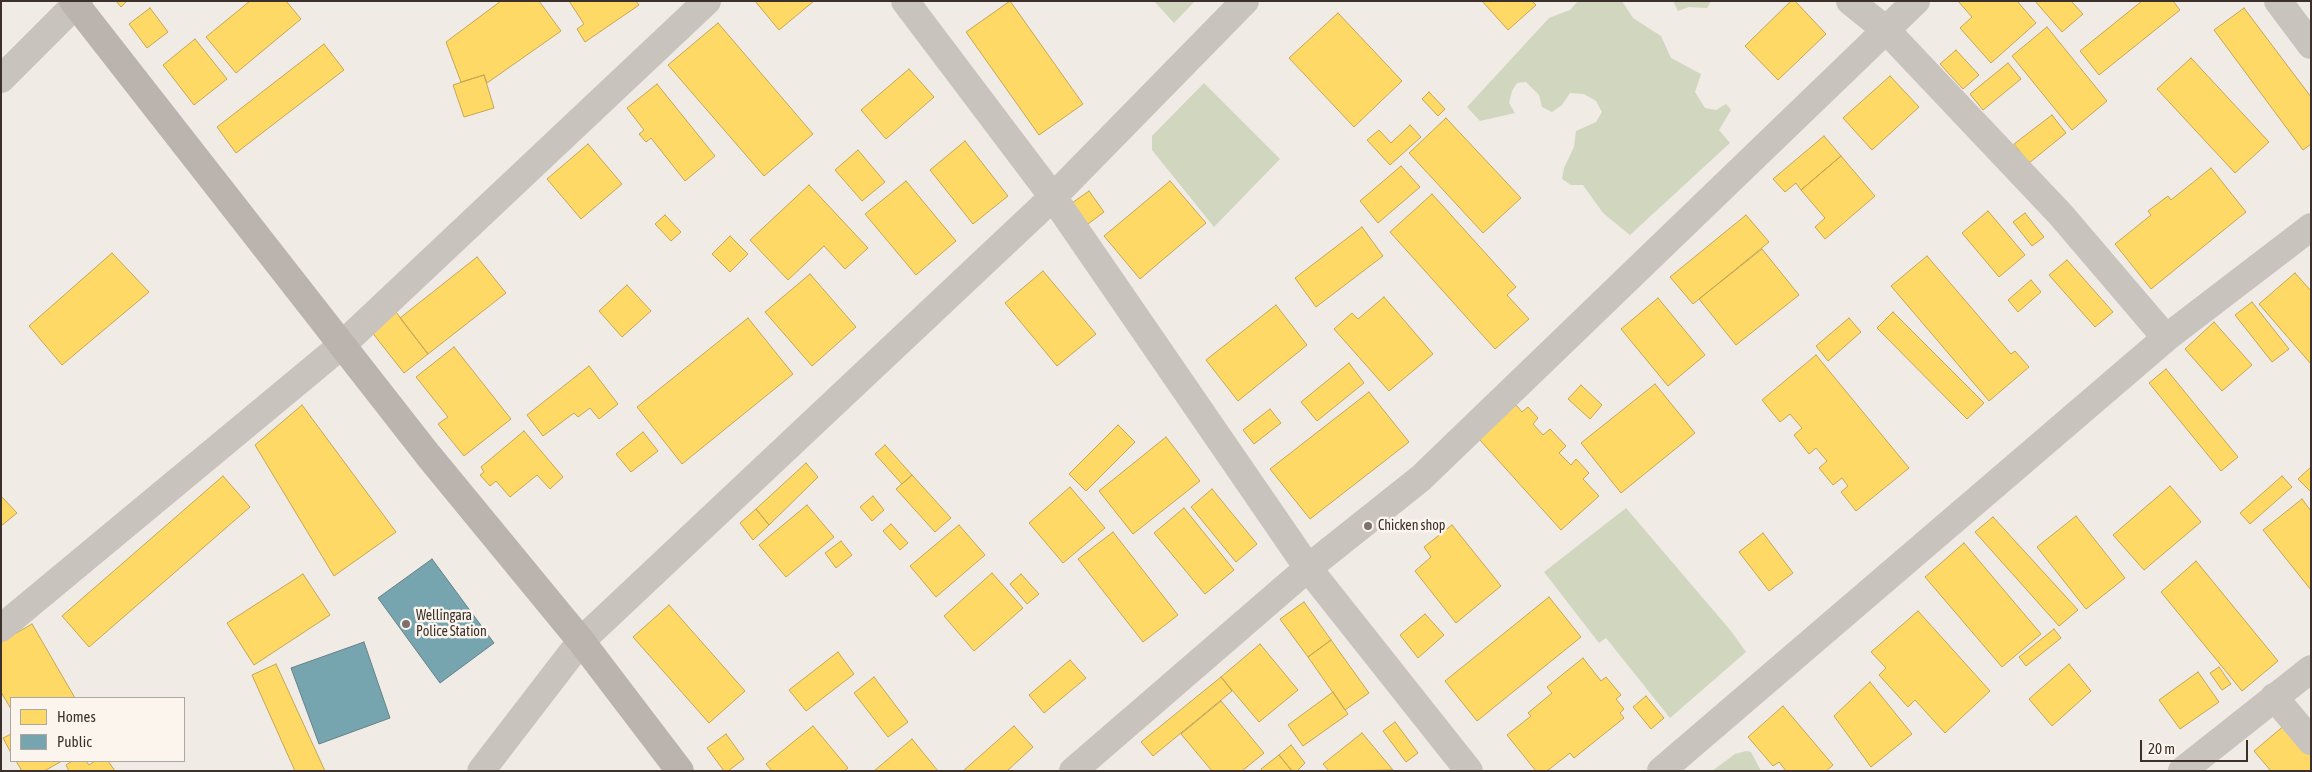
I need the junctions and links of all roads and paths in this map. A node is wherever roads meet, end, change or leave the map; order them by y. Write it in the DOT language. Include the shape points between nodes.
graph roads {
  1 [pos="707,1"];
  2 [pos="905,1"];
  3 [pos="1245,1"];
  4 [pos="1850,1"];
  5 [pos="1916,1"];
  6 [pos="2278,1"];
  7 [pos="76,2"];
  8 [pos="1886,30"];
  9 [pos="2311,45"];
  10 [pos="1,79"];
  11 [pos="1054,197"];
  12 [pos="2311,227"];
  13 [pos="2166,338"];
  14 [pos="342,345"];
  15 [pos="1308,568"];
  16 [pos="1,628"];
  17 [pos="581,641"];
  18 [pos="2311,668"];
  19 [pos="2274,697"];
  20 [pos="2311,741"];
  21 [pos="481,771"];
  22 [pos="680,771"];
  23 [pos="1073,771"];
  24 [pos="1469,771"];
  25 [pos="1661,771"];
  26 [pos="2182,771"];
  1 -- 14 [label="street"];
  2 -- 11 [label="street"];
  3 -- 11 [label="street"];
  4 -- 8 [label="street"];
  5 -- 8 [label="street"];
  6 -- 9 [label="street"];
  7 -- 10 [label="street"];
  7 -- 14 [label="street"];
  8 -- 13 [label="street" via="2061,215"];
  8 -- 15 [label="street" via="1421,478"];
  11 -- 15 [label="street"];
  11 -- 17 [label="street"];
  12 -- 13 [label="street"];
  13 -- 25 [label="street"];
  14 -- 16 [label="street"];
  14 -- 17 [label="street"];
  15 -- 23 [label="street"];
  15 -- 24 [label="street"];
  17 -- 21 [label="street"];
  17 -- 22 [label="street"];
  18 -- 19 [label="street"];
  19 -- 20 [label="street"];
  19 -- 26 [label="street"];
}
